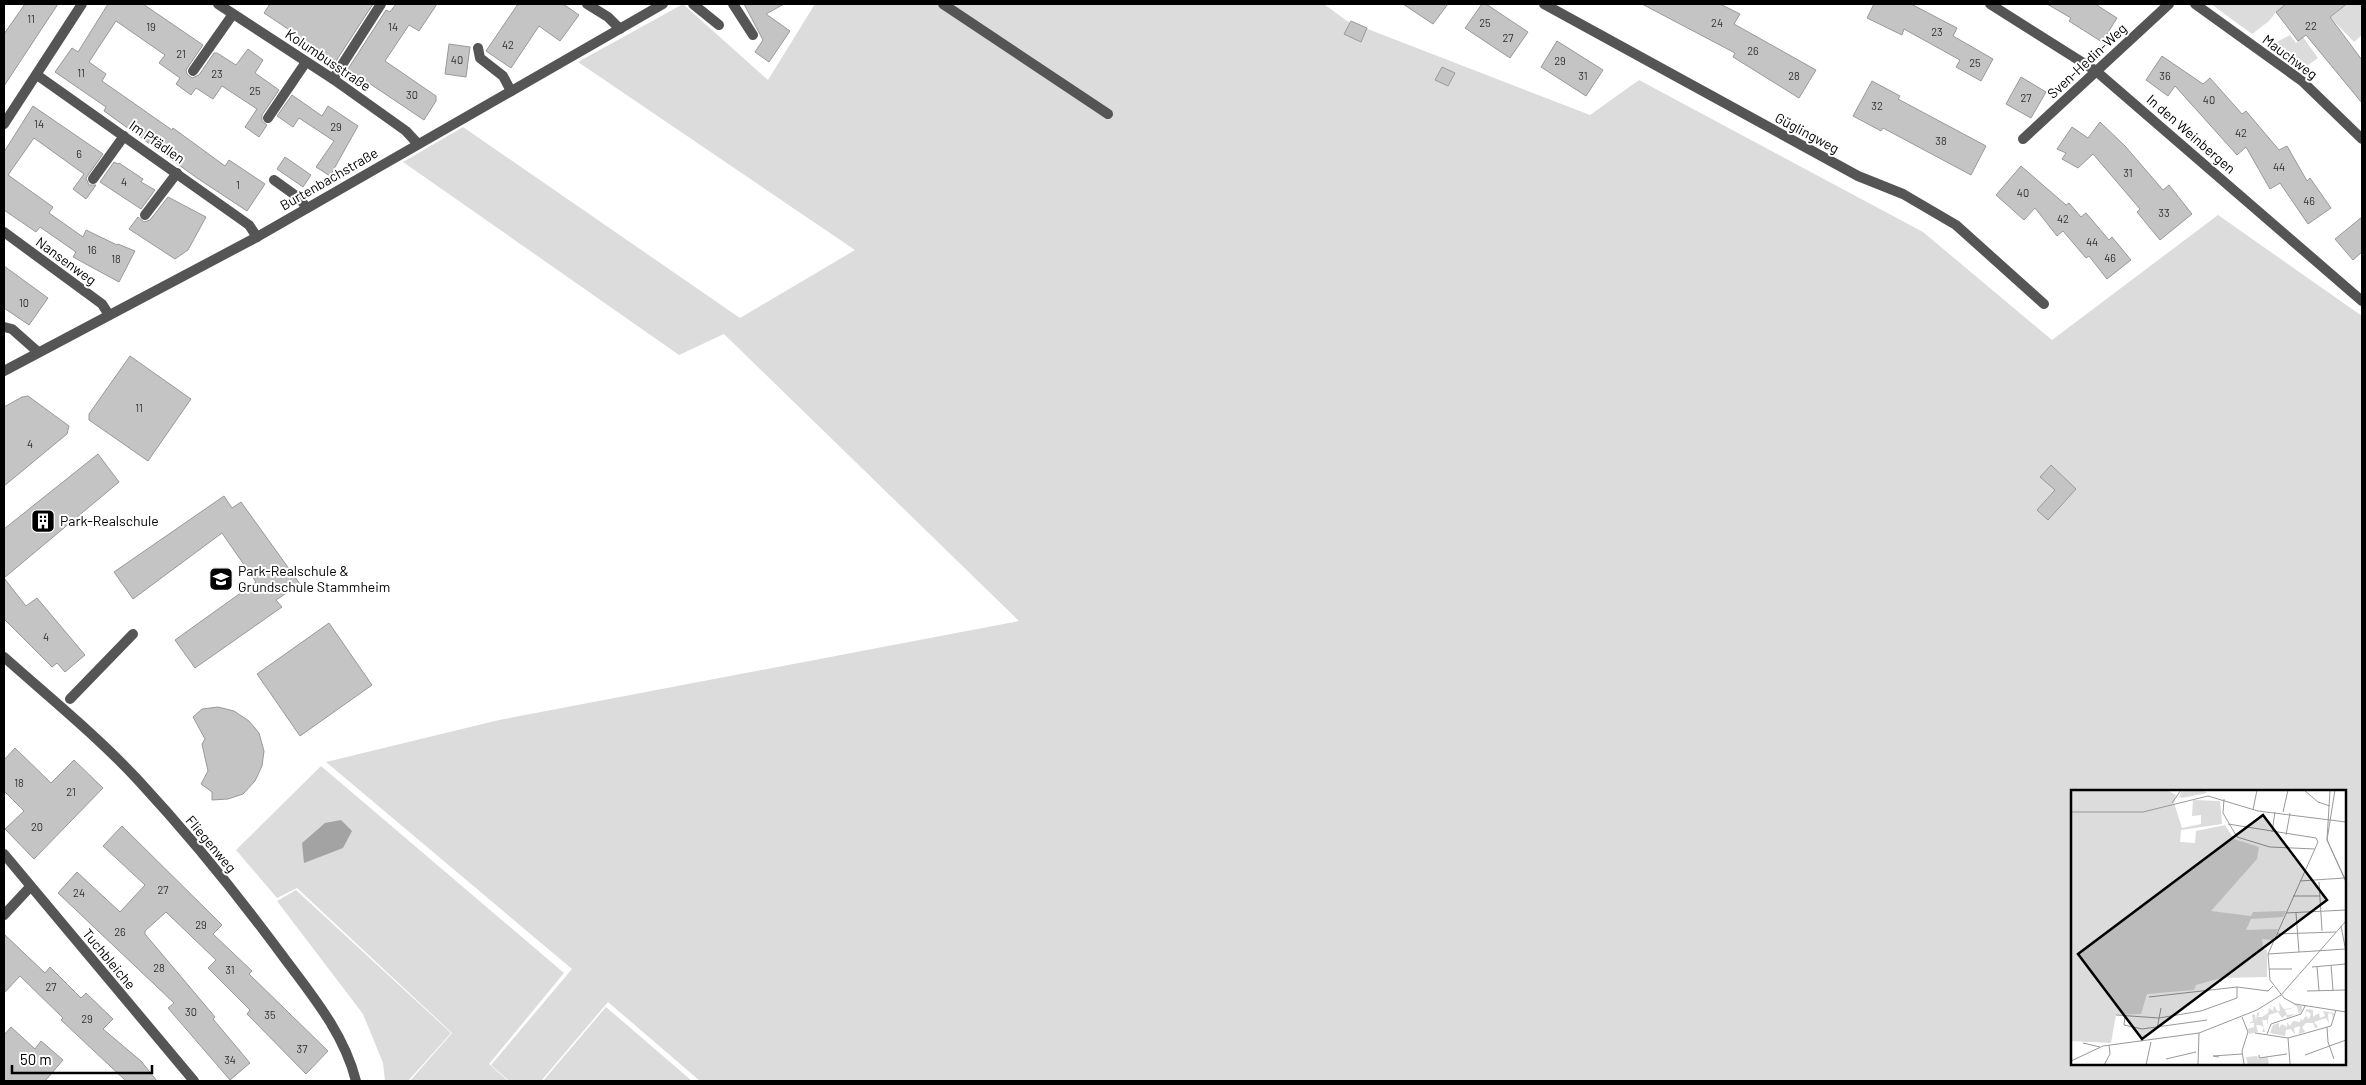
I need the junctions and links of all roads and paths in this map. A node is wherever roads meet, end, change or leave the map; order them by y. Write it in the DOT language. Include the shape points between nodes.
graph roads {
  1 [pos="82,4"];
  2 [pos="218,4"];
  3 [pos="381,4"];
  4 [pos="587,4"];
  5 [pos="663,4"];
  6 [pos="693,4"];
  7 [pos="733,4"];
  8 [pos="943,4"];
  9 [pos="1544,4"];
  10 [pos="1990,4"];
  11 [pos="2170,4"];
  12 [pos="2195,4"];
  13 [pos="233,14"];
  14 [pos="719,25"];
  15 [pos="620,29"];
  16 [pos="753,35"];
  17 [pos="478,48"];
  18 [pos="306,62"];
  19 [pos="193,71"];
  20 [pos="2096,71"];
  21 [pos="37,75"];
  22 [pos="333,79"];
  23 [pos="511,91"];
  24 [pos="1108,114"];
  25 [pos="268,118"];
  26 [pos="4,124"];
  27 [pos="124,136"];
  28 [pos="2023,139"];
  29 [pos="2362,139"];
  30 [pos="418,144"];
  31 [pos="177,173"];
  32 [pos="93,179"];
  33 [pos="274,180"];
  34 [pos="307,208"];
  35 [pos="145,215"];
  36 [pos="4,232"];
  37 [pos="256,236"];
  38 [pos="2360,296"];
  39 [pos="2044,304"];
  40 [pos="108,315"];
  41 [pos="4,327"];
  42 [pos="38,352"];
  43 [pos="4,371"];
  44 [pos="133,634"];
  45 [pos="4,657"];
  46 [pos="70,699"];
  47 [pos="4,854"];
  48 [pos="30,887"];
  49 [pos="4,915"];
  50 [pos="194,1081"];
  51 [pos="356,1081"];
  1 -- 21 [label="street"];
  2 -- 13 [label="street, Kolumbusstraße"];
  3 -- 22 [label="street"];
  4 -- 15 [label="street"];
  5 -- 15 [label="street, Burtenbachstraße"];
  6 -- 14 [label="street"];
  7 -- 16 [label="street"];
  8 -- 24 [label="street"];
  9 -- 39 [label="street, Güglingweg" via="1858,176 1903,194 1941,216 1956,225"];
  10 -- 20 [label="street, In den Weinbergen"];
  11 -- 20 [label="street, Sven-Hedin-Weg"];
  12 -- 29 [label="street, Mauchweg" via="2302,81"];
  13 -- 18 [label="street, Kolumbusstraße"];
  13 -- 19 [label="street"];
  15 -- 23 [label="street, Burtenbachstraße"];
  17 -- 23 [label="street" via="480,58 503,76"];
  18 -- 22 [label="street, Kolumbusstraße"];
  18 -- 25 [label="street"];
  20 -- 28 [label="street, Sven-Hedin-Weg"];
  20 -- 38 [label="street, In den Weinbergen"];
  21 -- 26 [label="street"];
  21 -- 27 [label="street, Im Pfädlen"];
  22 -- 30 [label="street, Kolumbusstraße" via="406,131"];
  23 -- 30 [label="street, Burtenbachstraße"];
  27 -- 31 [label="street, Im Pfädlen"];
  27 -- 32 [label="street"];
  30 -- 34 [label="street, Burtenbachstraße"];
  31 -- 35 [label="street"];
  31 -- 37 [label="street, Im Pfädlen" via="249,226"];
  33 -- 34 [label="street"];
  34 -- 37 [label="street, Burtenbachstraße"];
  36 -- 40 [label="street, Nansenweg" via="102,304"];
  37 -- 40 [label="street, Burtenbachstraße"];
  40 -- 42 [label="street, Burtenbachstraße"];
  41 -- 42 [label="street" via="12,329"];
  42 -- 43 [label="street, Burtenbachstraße"];
  44 -- 46 [label="street"];
  45 -- 51 [label="street, Fliegenweg" via="137,779 213,866 338,1033"];
  47 -- 48 [label="street, Tuchbleiche"];
  48 -- 49 [label="street"];
  48 -- 50 [label="street, Tuchbleiche"];
}
